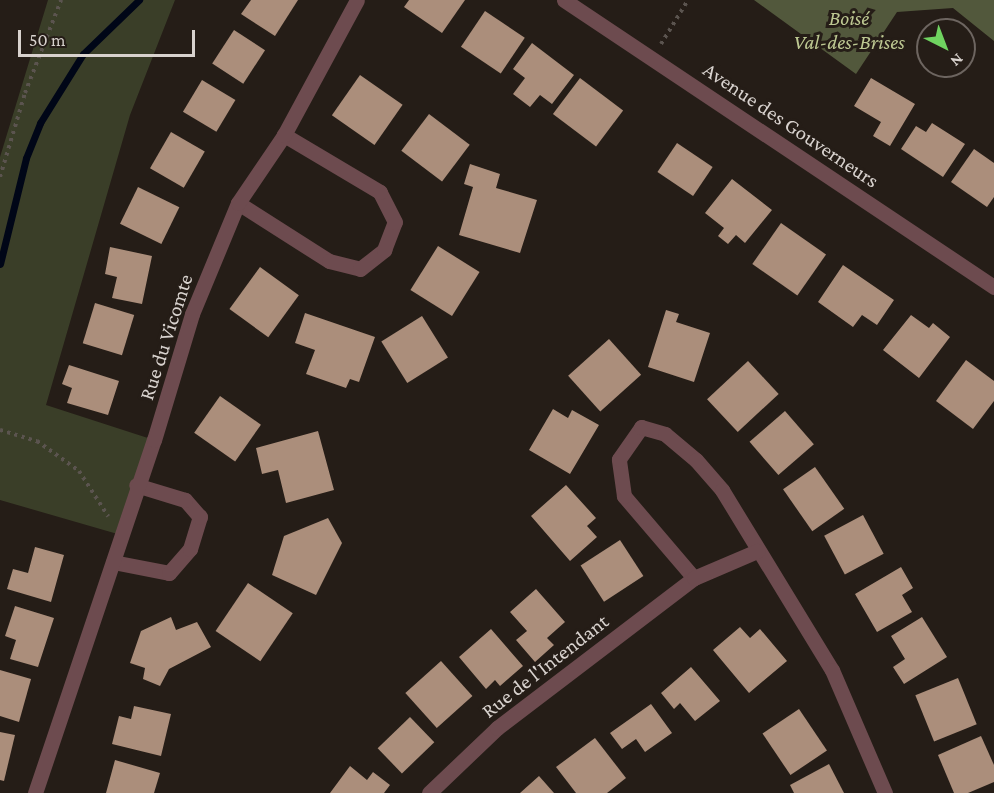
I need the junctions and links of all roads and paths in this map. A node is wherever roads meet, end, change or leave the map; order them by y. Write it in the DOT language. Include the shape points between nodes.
graph roads {
  1 [pos="61,0"];
  2 [pos="357,0"];
  3 [pos="564,0"];
  4 [pos="688,0"];
  5 [pos="653,58"];
  6 [pos="284,135"];
  7 [pos="0,177"];
  8 [pos="238,203"];
  9 [pos="994,287"];
  10 [pos="0,430"];
  11 [pos="136,485"];
  12 [pos="125,520"];
  13 [pos="757,551"];
  14 [pos="113,562"];
  15 [pos="693,578"];
  16 [pos="35,793"];
  17 [pos="429,793"];
  18 [pos="885,793"];
  1 -- 7 [label="path" via="24,93"];
  2 -- 6 [label="street, Rue du Vicomte"];
  3 -- 5 [label="street, Avenue des Gouverneurs"];
  4 -- 5 [label="path"];
  5 -- 9 [label="street, Avenue des Gouverneurs"];
  6 -- 8 [label="street, Rue du Vicomte"];
  6 -- 8 [label="street" via="380,192 395,222 384,250 360,269 329,261"];
  8 -- 11 [label="street, Rue du Vicomte" via="192,314 154,440"];
  10 -- 12 [label="path" via="37,441 79,471 110,518"];
  11 -- 12 [label="street, Rue du Vicomte"];
  11 -- 14 [label="street" via="185,500 200,518 190,549 170,573"];
  12 -- 14 [label="street, Rue du Vicomte"];
  13 -- 15 [label="street, Rue de l'Intendant"];
  13 -- 15 [label="street" via="722,490 696,460 665,434 641,427 619,459 624,496"];
  13 -- 18 [label="street" via="832,670"];
  14 -- 16 [label="street, Rue du Vicomte"];
  15 -- 17 [label="street, Rue de l'Intendant" via="497,728"];
}
